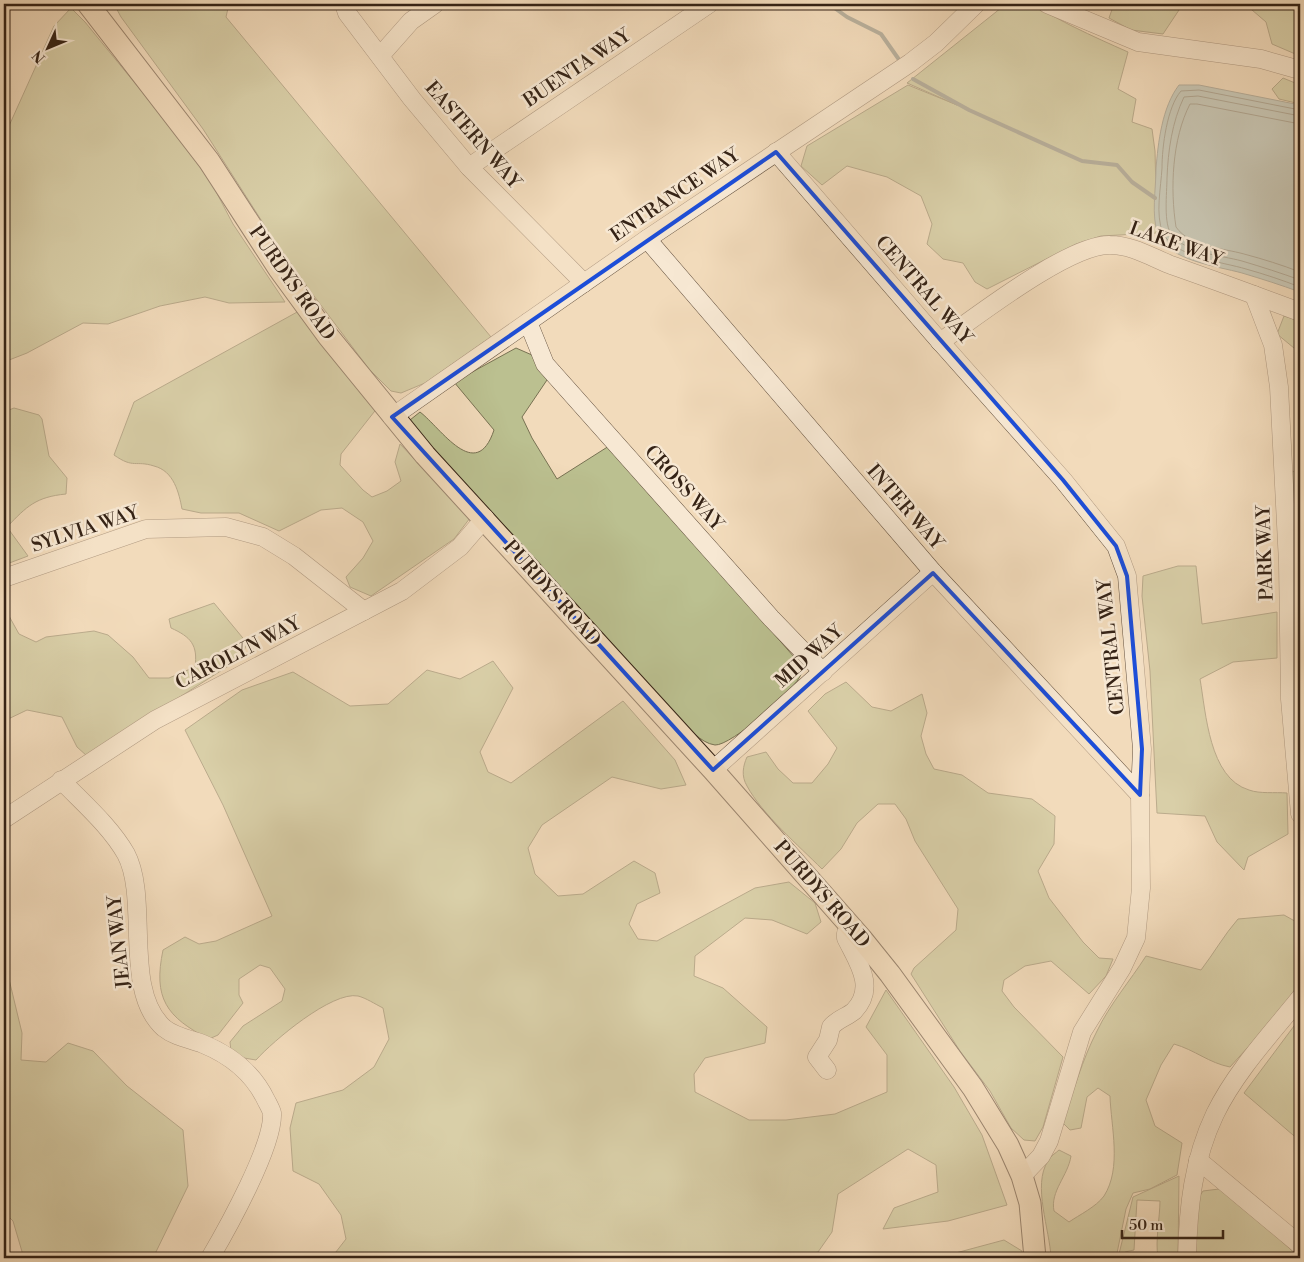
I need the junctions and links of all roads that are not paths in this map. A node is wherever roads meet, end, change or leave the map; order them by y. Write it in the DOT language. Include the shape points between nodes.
graph roads {
  1 [pos="88,4"];
  2 [pos="344,4"];
  3 [pos="435,4"];
  4 [pos="709,4"];
  5 [pos="976,4"];
  6 [pos="1047,4"];
  7 [pos="380,56"];
  8 [pos="1300,70"];
  9 [pos="776,152"];
  10 [pos="469,166"];
  11 [pos="647,239"];
  12 [pos="584,283"];
  13 [pos="1254,295"];
  14 [pos="1300,312"];
  15 [pos="528,322"];
  16 [pos="940,342"];
  17 [pos="392,417"];
  18 [pos="485,518"];
  19 [pos="933,572"];
  20 [pos="4,578"];
  21 [pos="364,611"];
  22 [pos="823,672"];
  23 [pos="713,770"];
  24 [pos="61,780"];
  25 [pos="1140,795"];
  26 [pos="1300,814"];
  27 [pos="4,819"];
  28 [pos="852,928"];
  29 [pos="1300,998"];
  30 [pos="827,1070"];
  31 [pos="1198,1160"];
  32 [pos="1022,1176"];
  33 [pos="1300,1245"];
  34 [pos="210,1258"];
  35 [pos="1035,1258"];
  36 [pos="1187,1258"];
  1 -- 17 [label="main road, PURDYS ROAD" via="203,153 303,302"];
  2 -- 7 [label="street, EASTERN WAY" via="347,13"];
  3 -- 7 [label="street" via="411,21"];
  4 -- 10 [label="street, BUENTA WAY"];
  5 -- 9 [label="street, ENTRANCE WAY" via="910,63"];
  6 -- 8 [label="street" via="1138,42 1262,60"];
  7 -- 10 [label="street, EASTERN WAY"];
  9 -- 11 [label="street, ENTRANCE WAY"];
  9 -- 16 [label="street, CENTRAL WAY"];
  10 -- 12 [label="street, EASTERN WAY"];
  11 -- 12 [label="street, ENTRANCE WAY"];
  11 -- 19 [label="street, INTER WAY"];
  12 -- 15 [label="street, ENTRANCE WAY"];
  13 -- 14 [label="street, LAKE WAY"];
  13 -- 16 [label="street, LAKE WAY" via="1128,246 1108,244 1083,250 1034,277"];
  13 -- 26 [label="street, PARK WAY" via="1273,345 1279,387 1288,563 1290,699"];
  15 -- 17 [label="street, ENTRANCE WAY"];
  15 -- 22 [label="street, CROSS WAY" via="545,364"];
  16 -- 25 [label="street, CENTRAL WAY" via="1063,480 1116,546 1128,576 1142,749"];
  17 -- 18 [label="main road, PURDYS ROAD"];
  18 -- 21 [label="street, CAROLYN WAY" via="460,547 402,591"];
  18 -- 23 [label="main road, PURDYS ROAD"];
  19 -- 22 [label="street, MID WAY"];
  19 -- 25 [label="street, INTER WAY"];
  20 -- 21 [label="street, SYLVIA WAY" via="146,529 226,527 263,536"];
  21 -- 24 [label="street, CAROLYN WAY" via="155,720"];
  22 -- 23 [label="street, MID WAY"];
  23 -- 28 [label="main road, PURDYS ROAD"];
  24 -- 27 [label="street, CAROLYN WAY"];
  24 -- 34 [label="street, JEAN WAY" via="104,825 126,854 135,886 143,986 154,1015 165,1028 232,1058 259,1085 272,1112 269,1139"];
  25 -- 32 [label="street, CENTRAL WAY" via="1142,888 1136,938 1122,968 1082,1032 1049,1141 1041,1156"];
  28 -- 30 [label="street" via="846,933 846,938 864,975 864,987 860,1003 831,1027 828,1040 817,1057"];
  28 -- 32 [label="main road, PURDYS ROAD" via="890,974 973,1088"];
  29 -- 31 [label="street" via="1229,1090 1216,1113"];
  31 -- 33 [label="street"];
  31 -- 36 [label="street" via="1188,1210"];
  32 -- 35 [label="main road, PURDYS ROAD" via="1032,1220"];
}
